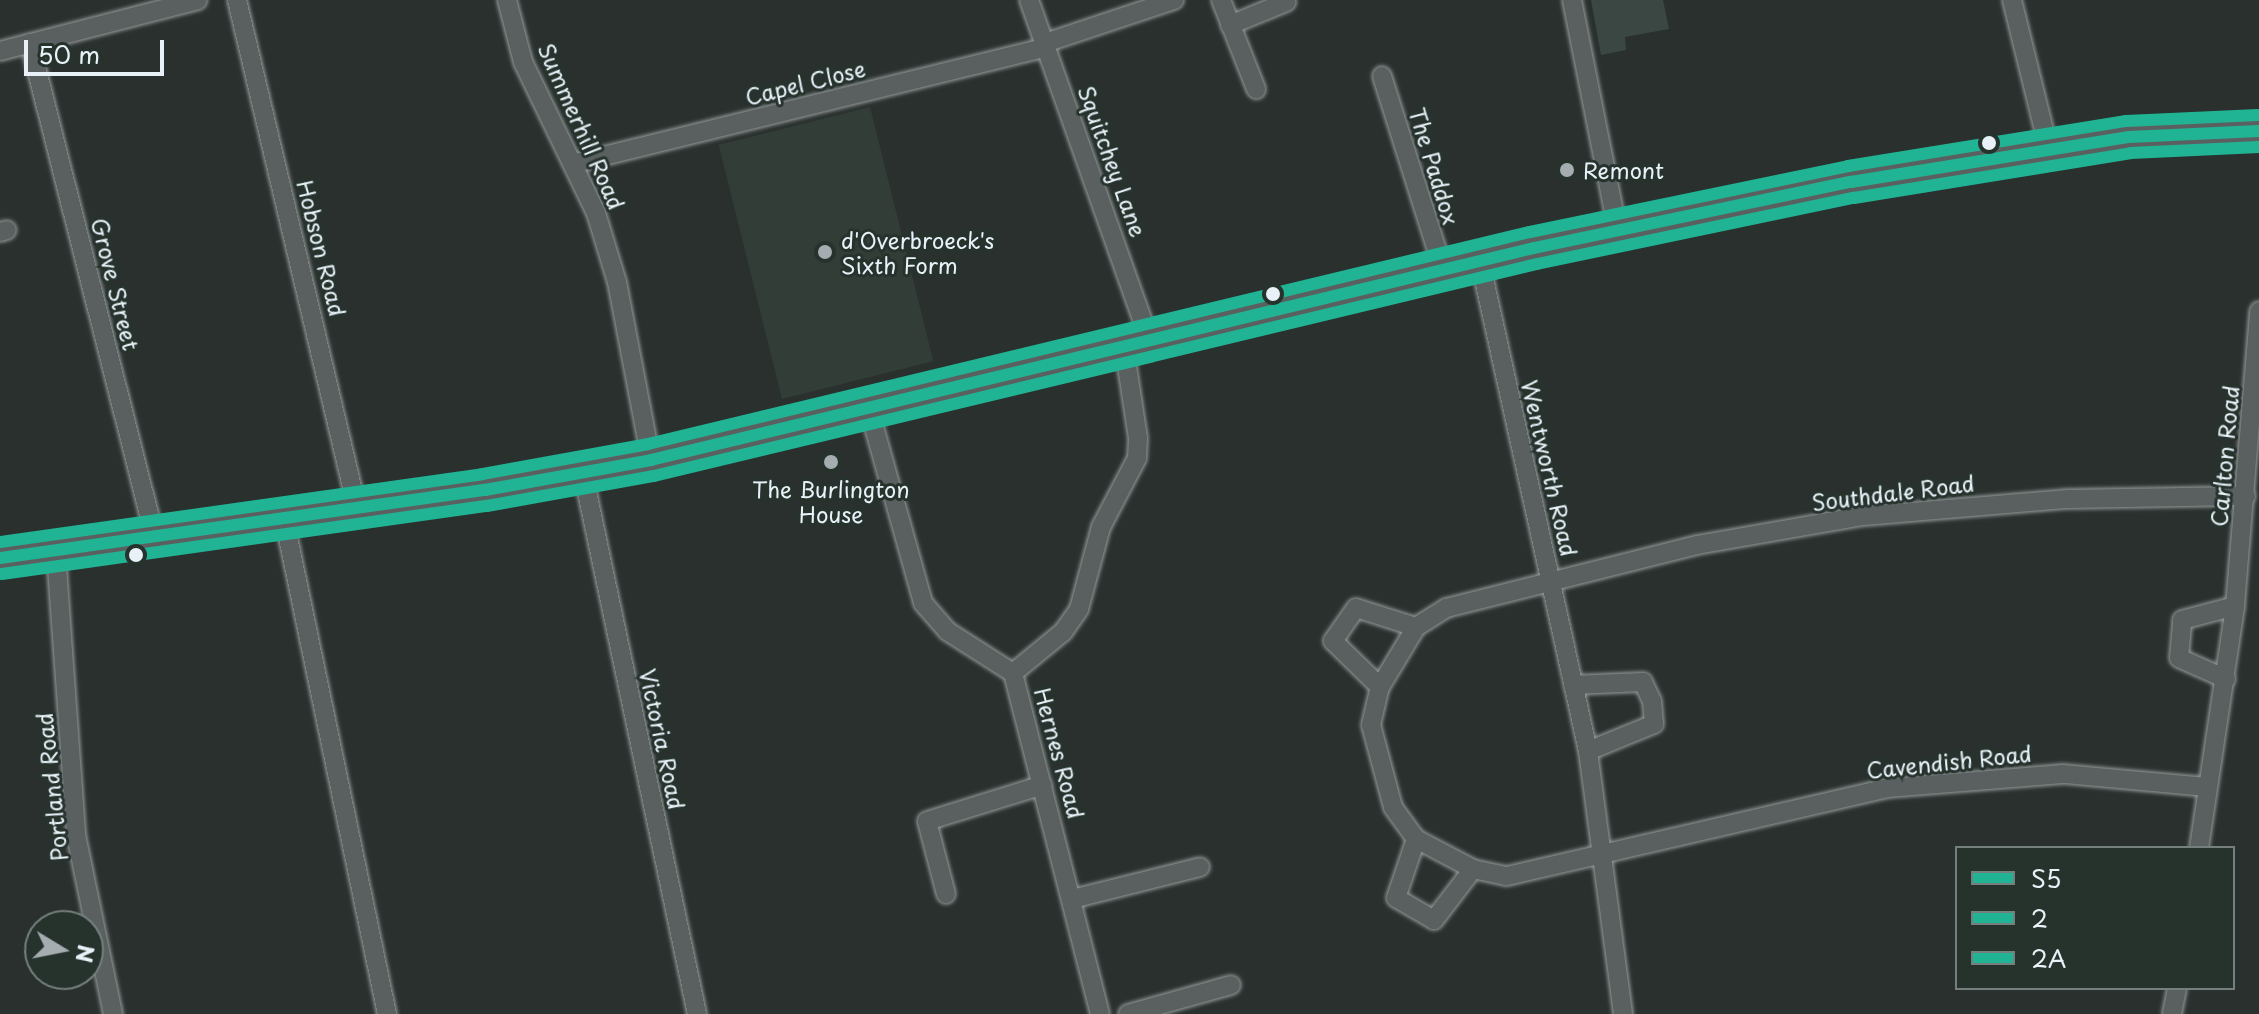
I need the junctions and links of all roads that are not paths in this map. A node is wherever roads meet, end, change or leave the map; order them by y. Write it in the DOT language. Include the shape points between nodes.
graph roads {
  1 [pos="111,0"];
  2 [pos="198,0"];
  3 [pos="237,0"];
  4 [pos="507,0"];
  5 [pos="1029,0"];
  6 [pos="1174,0"];
  7 [pos="1221,0"];
  8 [pos="1572,0"];
  9 [pos="2012,0"];
  10 [pos="1286,2"];
  11 [pos="116,19"];
  12 [pos="1230,25"];
  13 [pos="30,43"];
  14 [pos="1045,45"];
  15 [pos="0,51"];
  16 [pos="1382,76"];
  17 [pos="1256,89"];
  18 [pos="2259,131"];
  19 [pos="2048,147"];
  20 [pos="575,163"];
  21 [pos="1618,232"];
  22 [pos="1480,261"];
  23 [pos="1443,270"];
  24 [pos="2259,311"];
  25 [pos="1137,343"];
  26 [pos="869,409"];
  27 [pos="651,460"];
  28 [pos="583,473"];
  29 [pos="2246,496"];
  30 [pos="357,508"];
  31 [pos="284,518"];
  32 [pos="155,538"];
  33 [pos="56,553"];
  34 [pos="0,558"];
  35 [pos="1551,583"];
  36 [pos="2235,606"];
  37 [pos="1416,627"];
  38 [pos="1013,673"];
  39 [pos="2226,679"];
  40 [pos="1573,685"];
  41 [pos="1380,687"];
  42 [pos="1588,751"];
  43 [pos="1043,785"];
  44 [pos="2207,787"];
  45 [pos="1416,839"];
  46 [pos="2199,846"];
  47 [pos="1605,854"];
  48 [pos="1200,867"];
  49 [pos="1473,869"];
  50 [pos="946,894"];
  51 [pos="1072,899"];
  52 [pos="1231,985"];
  53 [pos="2177,990"];
  54 [pos="1624,1006"];
  55 [pos="113,1014"];
  56 [pos="387,1014"];
  57 [pos="697,1014"];
  58 [pos="1100,1014"];
  59 [pos="1128,1014"];
  60 [pos="2172,1014"];
  1 -- 11 [label="street"];
  2 -- 11 [label="street"];
  3 -- 30 [label="street, Hobson Road"];
  4 -- 20 [label="street, Summerhill Road" via="523,62"];
  5 -- 14 [label="street, Squitchey Lane"];
  6 -- 14 [label="street"];
  7 -- 12 [label="street"];
  8 -- 21 [label="street"];
  9 -- 19 [label="street"];
  10 -- 12 [label="street"];
  11 -- 13 [label="street"];
  12 -- 17 [label="street"];
  13 -- 15 [label="street"];
  13 -- 32 [label="street, Grove Street"];
  14 -- 20 [label="street, Capel Close"];
  14 -- 25 [label="street, Squitchey Lane"];
  16 -- 23 [label="street, The Paddox"];
  18 -- 19 [label="main road" via="2187,130"];
  19 -- 21 [label="main road"];
  20 -- 27 [label="street, Summerhill Road" via="617,282"];
  21 -- 22 [label="main road"];
  22 -- 23 [label="main road"];
  22 -- 35 [label="street, Wentworth Road"];
  23 -- 25 [label="main road"];
  24 -- 29 [label="street, Carlton Road"];
  25 -- 26 [label="main road"];
  25 -- 38 [label="street, Squitchey Lane" via="1137,458 1101,527 1079,609 1063,632"];
  26 -- 27 [label="main road"];
  26 -- 38 [label="street, Hernes Road" via="923,603 947,631"];
  27 -- 28 [label="main road"];
  28 -- 30 [label="main road"];
  28 -- 57 [label="street, Victoria Road"];
  29 -- 35 [label="street, Southdale Road" via="2068,499 1864,516 1697,545"];
  29 -- 36 [label="street, Carlton Road"];
  30 -- 31 [label="main road"];
  31 -- 32 [label="main road"];
  31 -- 56 [label="street"];
  32 -- 33 [label="main road"];
  33 -- 34 [label="main road"];
  33 -- 55 [label="street, Portland Road" via="76,835"];
  35 -- 37 [label="street, Southdale Road" via="1446,608"];
  35 -- 40 [label="street, Wentworth Road"];
  36 -- 39 [label="street, Carlton Road"];
  36 -- 39 [label="street" via="2182,620 2179,658"];
  37 -- 41 [label="street"];
  37 -- 41 [label="street" via="1356,608 1333,641"];
  38 -- 43 [label="street, Hernes Road"];
  39 -- 44 [label="street, Carlton Road"];
  40 -- 42 [label="street, Wentworth Road"];
  40 -- 42 [label="street" via="1643,682 1652,701 1654,724"];
  41 -- 45 [label="street" via="1371,725 1393,807"];
  42 -- 47 [label="street, Wentworth Road"];
  43 -- 50 [label="street" via="927,821"];
  43 -- 51 [label="street, Hernes Road"];
  44 -- 46 [label="street, Carlton Road"];
  44 -- 47 [label="street, Cavendish Road" via="2063,774 1945,781 1888,788"];
  45 -- 49 [label="street, Cavendish Road"];
  45 -- 49 [label="street" via="1396,898 1434,920"];
  47 -- 49 [label="street, Cavendish Road" via="1506,876"];
  47 -- 54 [label="street, Wentworth Road"];
  48 -- 51 [label="street"];
  51 -- 58 [label="street, Hernes Road"];
  52 -- 59 [label="street"];
  53 -- 60 [label="street"];
}
